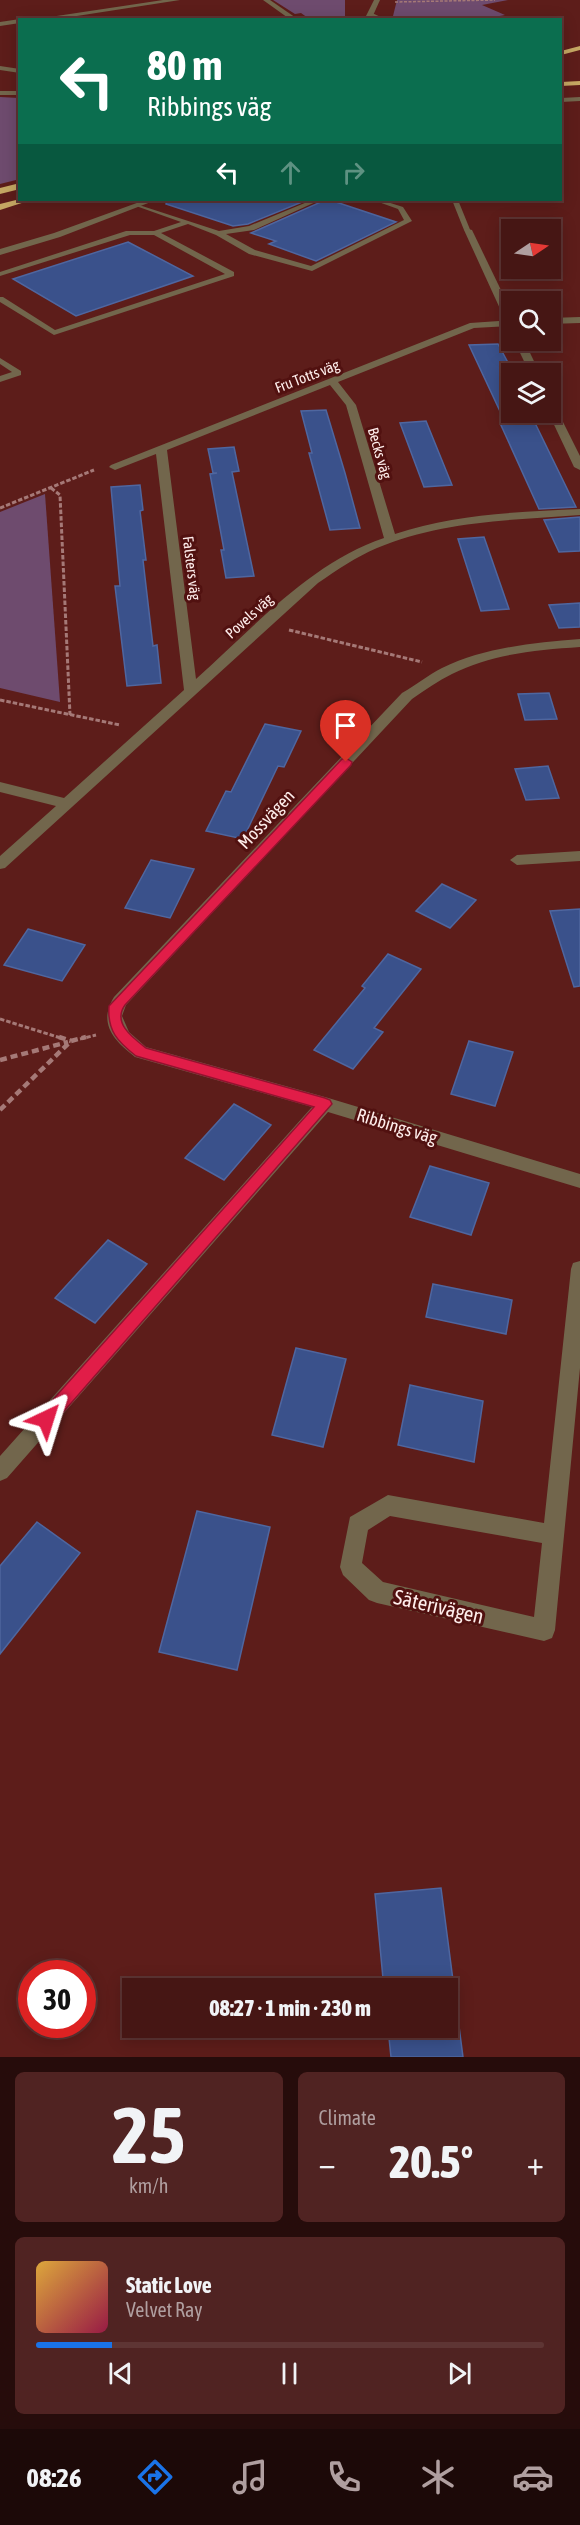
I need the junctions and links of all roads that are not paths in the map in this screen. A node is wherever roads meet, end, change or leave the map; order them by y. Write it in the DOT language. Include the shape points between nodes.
graph roads {
  1 [pos="127,0"];
  2 [pos="177,0"];
  3 [pos="266,0"];
  4 [pos="377,0"];
  5 [pos="134,6"];
  6 [pos="370,16"];
  7 [pos="47,18"];
  8 [pos="293,18"];
  9 [pos="18,21"];
  10 [pos="0,24"];
  11 [pos="580,48"];
  12 [pos="562,53"];
  13 [pos="0,68"];
  14 [pos="18,72"];
  15 [pos="580,83"];
  16 [pos="562,84"];
  17 [pos="0,93"];
  18 [pos="18,93"];
  19 [pos="580,99"];
  20 [pos="562,100"];
  21 [pos="18,186"];
  22 [pos="0,191"];
  23 [pos="22,201"];
  24 [pos="149,201"];
  25 [pos="315,201"];
  26 [pos="379,201"];
  27 [pos="455,201"];
  28 [pos="138,205"];
  29 [pos="0,207"];
  30 [pos="188,222"];
  31 [pos="468,231"];
  32 [pos="154,232"];
  33 [pos="219,233"];
  34 [pos="0,252"];
  35 [pos="0,274"];
  36 [pos="0,298"];
  37 [pos="501,302"];
  38 [pos="580,320"];
  39 [pos="561,321"];
  40 [pos="501,324"];
  41 [pos="0,360"];
  42 [pos="0,379"];
  43 [pos="333,382"];
  44 [pos="558,423"];
  45 [pos="161,449"];
  46 [pos="115,467"];
  47 [pos="580,468"];
  48 [pos="580,512"];
  49 [pos="390,538"];
  50 [pos="580,643"];
  51 [pos="191,690"];
  52 [pos="0,787"];
  53 [pos="67,804"];
  54 [pos="580,856"];
  55 [pos="517,860"];
  56 [pos="0,864"];
  57 [pos="117,1029"];
  58 [pos="325,1104"];
  59 [pos="580,1181"];
  60 [pos="580,1269"];
  61 [pos="0,1471"];
  62 [pos="554,1535"];
  1 -- 5 [label="street"];
  2 -- 5 [label="street"];
  3 -- 8 [label="street"];
  4 -- 6 [label="street"];
  5 -- 7 [label="street"];
  9 -- 10 [label="street"];
  11 -- 12 [label="highway"];
  13 -- 14 [label="street"];
  15 -- 16 [label="highway"];
  17 -- 18 [label="street"];
  19 -- 20 [label="street"];
  21 -- 22 [label="highway"];
  23 -- 29 [label="highway"];
  24 -- 28 [label="street"];
  25 -- 33 [label="lane" via="251,228"];
  26 -- 33 [label="lane" via="401,208 408,221 312,269 252,252"];
  27 -- 31 [label="lane"];
  28 -- 30 [label="lane"];
  28 -- 34 [label="street"];
  30 -- 32 [label="lane"];
  30 -- 33 [label="lane"];
  31 -- 37 [label="street"];
  32 -- 35 [label="lane" via="129,233"];
  32 -- 36 [label="lane" via="231,274 54,333"];
  38 -- 39 [label="street"];
  40 -- 43 [label="street, Fru Totts väg" via="473,326"];
  41 -- 42 [label="lane" via="18,373"];
  43 -- 45 [label="street, Fru Totts väg"];
  43 -- 49 [label="street, Becks väg" via="351,405"];
  44 -- 47 [label="street"];
  45 -- 46 [label="street, Fru Totts väg"];
  45 -- 51 [label="street, Falsters väg"];
  48 -- 49 [label="street, Povels väg" via="472,520"];
  49 -- 51 [label="street, Povels väg" via="324,572"];
  50 -- 57 [label="street, Mossvägen" via="478,658 447,671 407,696 120,1001 116,1006"];
  51 -- 53 [label="street, Povels väg"];
  52 -- 53 [label="street"];
  53 -- 56 [label="street, Povels väg"];
  54 -- 55 [label="street"];
  57 -- 58 [label="street, Ribbings väg" via="141,1052"];
  58 -- 59 [label="street, Ribbings väg"];
  58 -- 61 [label="street"];
  60 -- 62 [label="street, Säterivägen"];
  62 -- 62 [label="street, Säterivägen" via="388,1505 358,1524 351,1567 376,1592 544,1629"];
}
